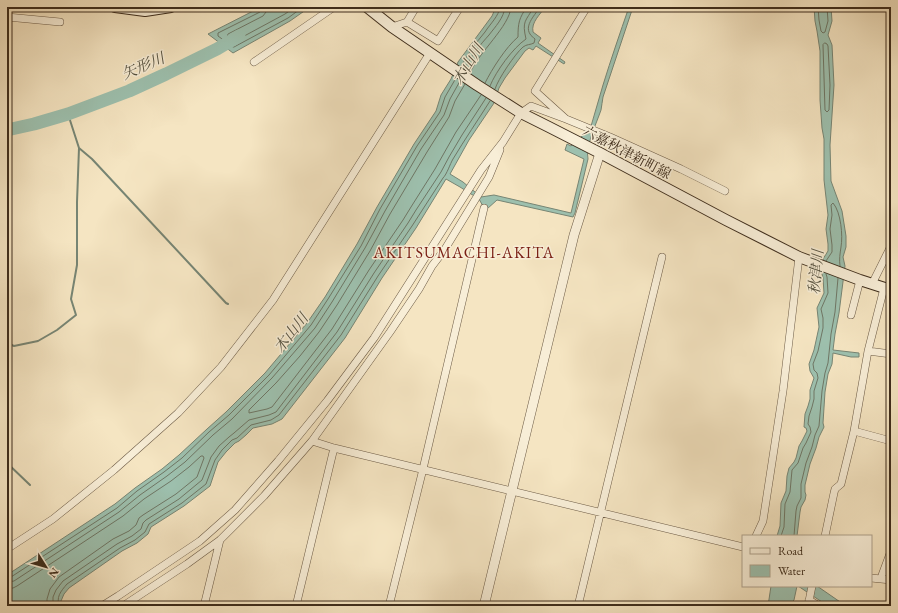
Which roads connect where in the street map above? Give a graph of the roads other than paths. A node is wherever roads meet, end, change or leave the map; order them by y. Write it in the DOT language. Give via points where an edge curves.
graph roads {
  1 [pos="114,7"];
  2 [pos="171,7"];
  3 [pos="334,7"];
  4 [pos="367,7"];
  5 [pos="416,7"];
  6 [pos="460,7"];
  7 [pos="587,7"];
  8 [pos="7,17"];
  9 [pos="60,22"];
  10 [pos="407,22"];
  11 [pos="392,27"];
  12 [pos="430,53"];
  13 [pos="254,62"];
  14 [pos="521,112"];
  15 [pos="566,119"];
  16 [pos="503,142"];
  17 [pos="600,153"];
  18 [pos="725,191"];
  19 [pos="484,208"];
  20 [pos="891,246"];
  21 [pos="662,257"];
  22 [pos="800,257"];
  23 [pos="860,280"];
  24 [pos="872,284"];
  25 [pos="887,289"];
  26 [pos="851,315"];
  27 [pos="868,351"];
  28 [pos="891,354"];
  29 [pos="854,431"];
  30 [pos="312,441"];
  31 [pos="891,441"];
  32 [pos="334,448"];
  33 [pos="423,469"];
  34 [pos="512,490"];
  35 [pos="601,512"];
  36 [pos="756,535"];
  37 [pos="825,535"];
  38 [pos="220,540"];
  39 [pos="742,547"];
  40 [pos="7,550"];
  41 [pos="891,551"];
  42 [pos="872,578"];
  43 [pos="881,578"];
  44 [pos="891,580"];
  45 [pos="812,587"];
  46 [pos="809,600"];
  47 [pos="102,606"];
  48 [pos="123,606"];
  49 [pos="204,606"];
  50 [pos="296,606"];
  51 [pos="389,606"];
  52 [pos="484,606"];
  53 [pos="578,606"];
  54 [pos="819,606"];
  1 -- 2 [label="main road" via="146,11"];
  3 -- 13 [label="street"];
  4 -- 11 [label="main road, 六嘉秋津新町線"];
  5 -- 10 [label="street"];
  6 -- 10 [label="street" via="438,41"];
  7 -- 15 [label="street" via="535,91"];
  8 -- 9 [label="street"];
  10 -- 11 [label="street"];
  11 -- 12 [label="main road, 六嘉秋津新町線"];
  12 -- 14 [label="main road, 六嘉秋津新町線"];
  12 -- 40 [label="street" via="273,300 221,367 178,413 114,470 53,519"];
  14 -- 15 [label="street" via="531,106"];
  14 -- 16 [label="street"];
  14 -- 17 [label="main road, 六嘉秋津新町線"];
  15 -- 18 [label="street"];
  16 -- 30 [label="street" via="489,177 445,249 390,332"];
  16 -- 47 [label="street" via="481,170 374,338 278,461 235,510 200,541"];
  17 -- 22 [label="main road, 六嘉秋津新町線"];
  17 -- 34 [label="street" via="574,235"];
  19 -- 33 [label="street"];
  20 -- 24 [label="street"];
  21 -- 35 [label="street"];
  22 -- 23 [label="main road, 六嘉秋津新町線"];
  22 -- 36 [label="street" via="763,521"];
  23 -- 24 [label="main road, 六嘉秋津新町線"];
  23 -- 26 [label="street"];
  24 -- 25 [label="main road, 六嘉秋津新町線"];
  25 -- 27 [label="street"];
  27 -- 28 [label="street"];
  27 -- 29 [label="street"];
  29 -- 31 [label="street"];
  29 -- 37 [label="street" via="841,484 835,489"];
  30 -- 32 [label="street"];
  30 -- 38 [label="street" via="264,496"];
  32 -- 33 [label="street"];
  32 -- 50 [label="street"];
  33 -- 34 [label="street"];
  33 -- 51 [label="street"];
  34 -- 35 [label="street"];
  34 -- 52 [label="street"];
  35 -- 39 [label="street"];
  35 -- 53 [label="street"];
  38 -- 48 [label="street"];
  38 -- 49 [label="street"];
  41 -- 43 [label="street"];
  42 -- 43 [label="street"];
  43 -- 44 [label="street"];
  45 -- 46 [label="street"];
  46 -- 54 [label="street"];
}
